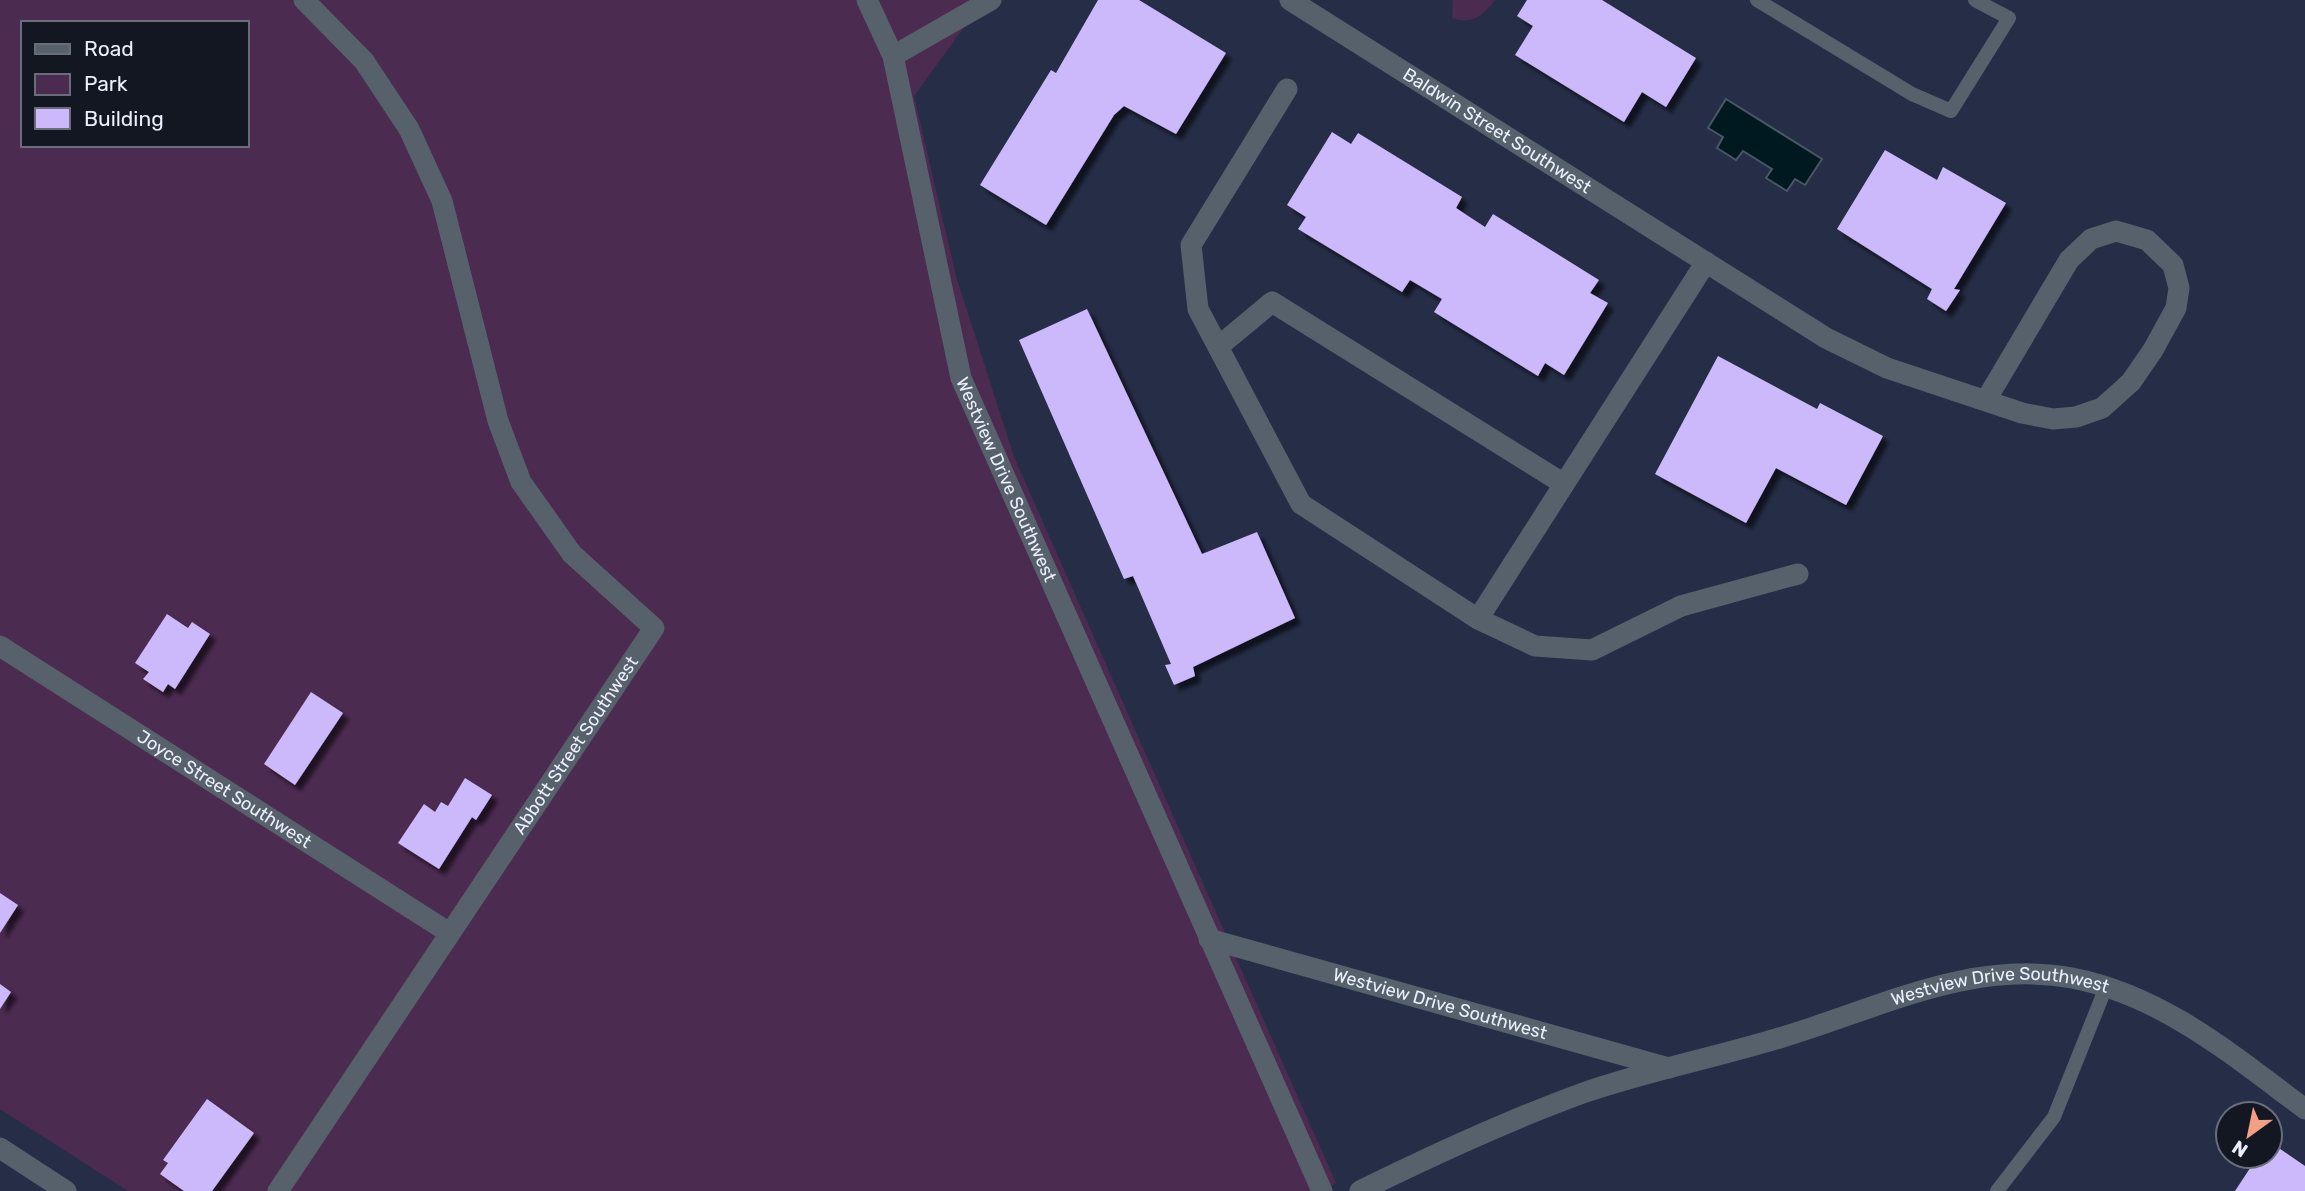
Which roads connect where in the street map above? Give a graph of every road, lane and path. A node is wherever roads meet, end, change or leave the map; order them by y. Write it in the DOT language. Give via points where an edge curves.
graph roads {
  1 [pos="304,0"];
  2 [pos="867,0"];
  3 [pos="991,0"];
  4 [pos="1290,0"];
  5 [pos="1757,0"];
  6 [pos="1975,0"];
  7 [pos="893,56"];
  8 [pos="1287,89"];
  9 [pos="1706,261"];
  10 [pos="1218,347"];
  11 [pos="1986,400"];
  12 [pos="1564,484"];
  13 [pos="1798,574"];
  14 [pos="1478,619"];
  15 [pos="0,646"];
  16 [pos="448,932"];
  17 [pos="1209,939"];
  18 [pos="2106,987"];
  19 [pos="1671,1068"];
  20 [pos="2305,1109"];
  21 [pos="0,1148"];
  22 [pos="66,1191"];
  23 [pos="278,1191"];
  24 [pos="1322,1191"];
  25 [pos="1360,1191"];
  26 [pos="1997,1191"];
  1 -- 16 [label="street, Abbott Street Southwest" via="364,61 409,129 442,201 498,421 521,482 572,554 654,628"];
  2 -- 7 [label="street, Westview Drive Southwest"];
  3 -- 7 [label="street"];
  4 -- 9 [label="street, Baldwin Street Southwest"];
  5 -- 6 [label="lane" via="1912,94 1951,111 2009,18"];
  7 -- 17 [label="street, Westview Drive Southwest" via="961,378"];
  8 -- 10 [label="street" via="1191,244 1198,309"];
  9 -- 11 [label="street, Baldwin Street Southwest" via="1826,338 1887,368"];
  9 -- 12 [label="street"];
  10 -- 12 [label="street" via="1272,302"];
  10 -- 14 [label="street" via="1301,504"];
  11 -- 11 [label="street, Baldwin Street Southwest" via="2022,414 2053,419 2102,408 2131,382 2176,308 2179,288 2173,265 2147,240 2116,231 2091,239 2069,260"];
  12 -- 14 [label="street"];
  13 -- 14 [label="street" via="1681,606 1592,650 1535,646"];
  15 -- 16 [label="street, Joyce Street Southwest"];
  16 -- 23 [label="street, Abbott Street Southwest"];
  17 -- 19 [label="street, Westview Drive Southwest"];
  17 -- 24 [label="street, Westview Drive Southwest"];
  18 -- 19 [label="street, Westview Drive Southwest" via="2071,978 2010,973 1949,982 1787,1036"];
  18 -- 20 [label="street, Westview Drive Southwest" via="2130,994 2189,1025"];
  18 -- 26 [label="lane" via="2054,1117"];
  19 -- 25 [label="street, Westview Drive Southwest" via="1585,1093 1456,1143"];
  21 -- 22 [label="street"];
}
